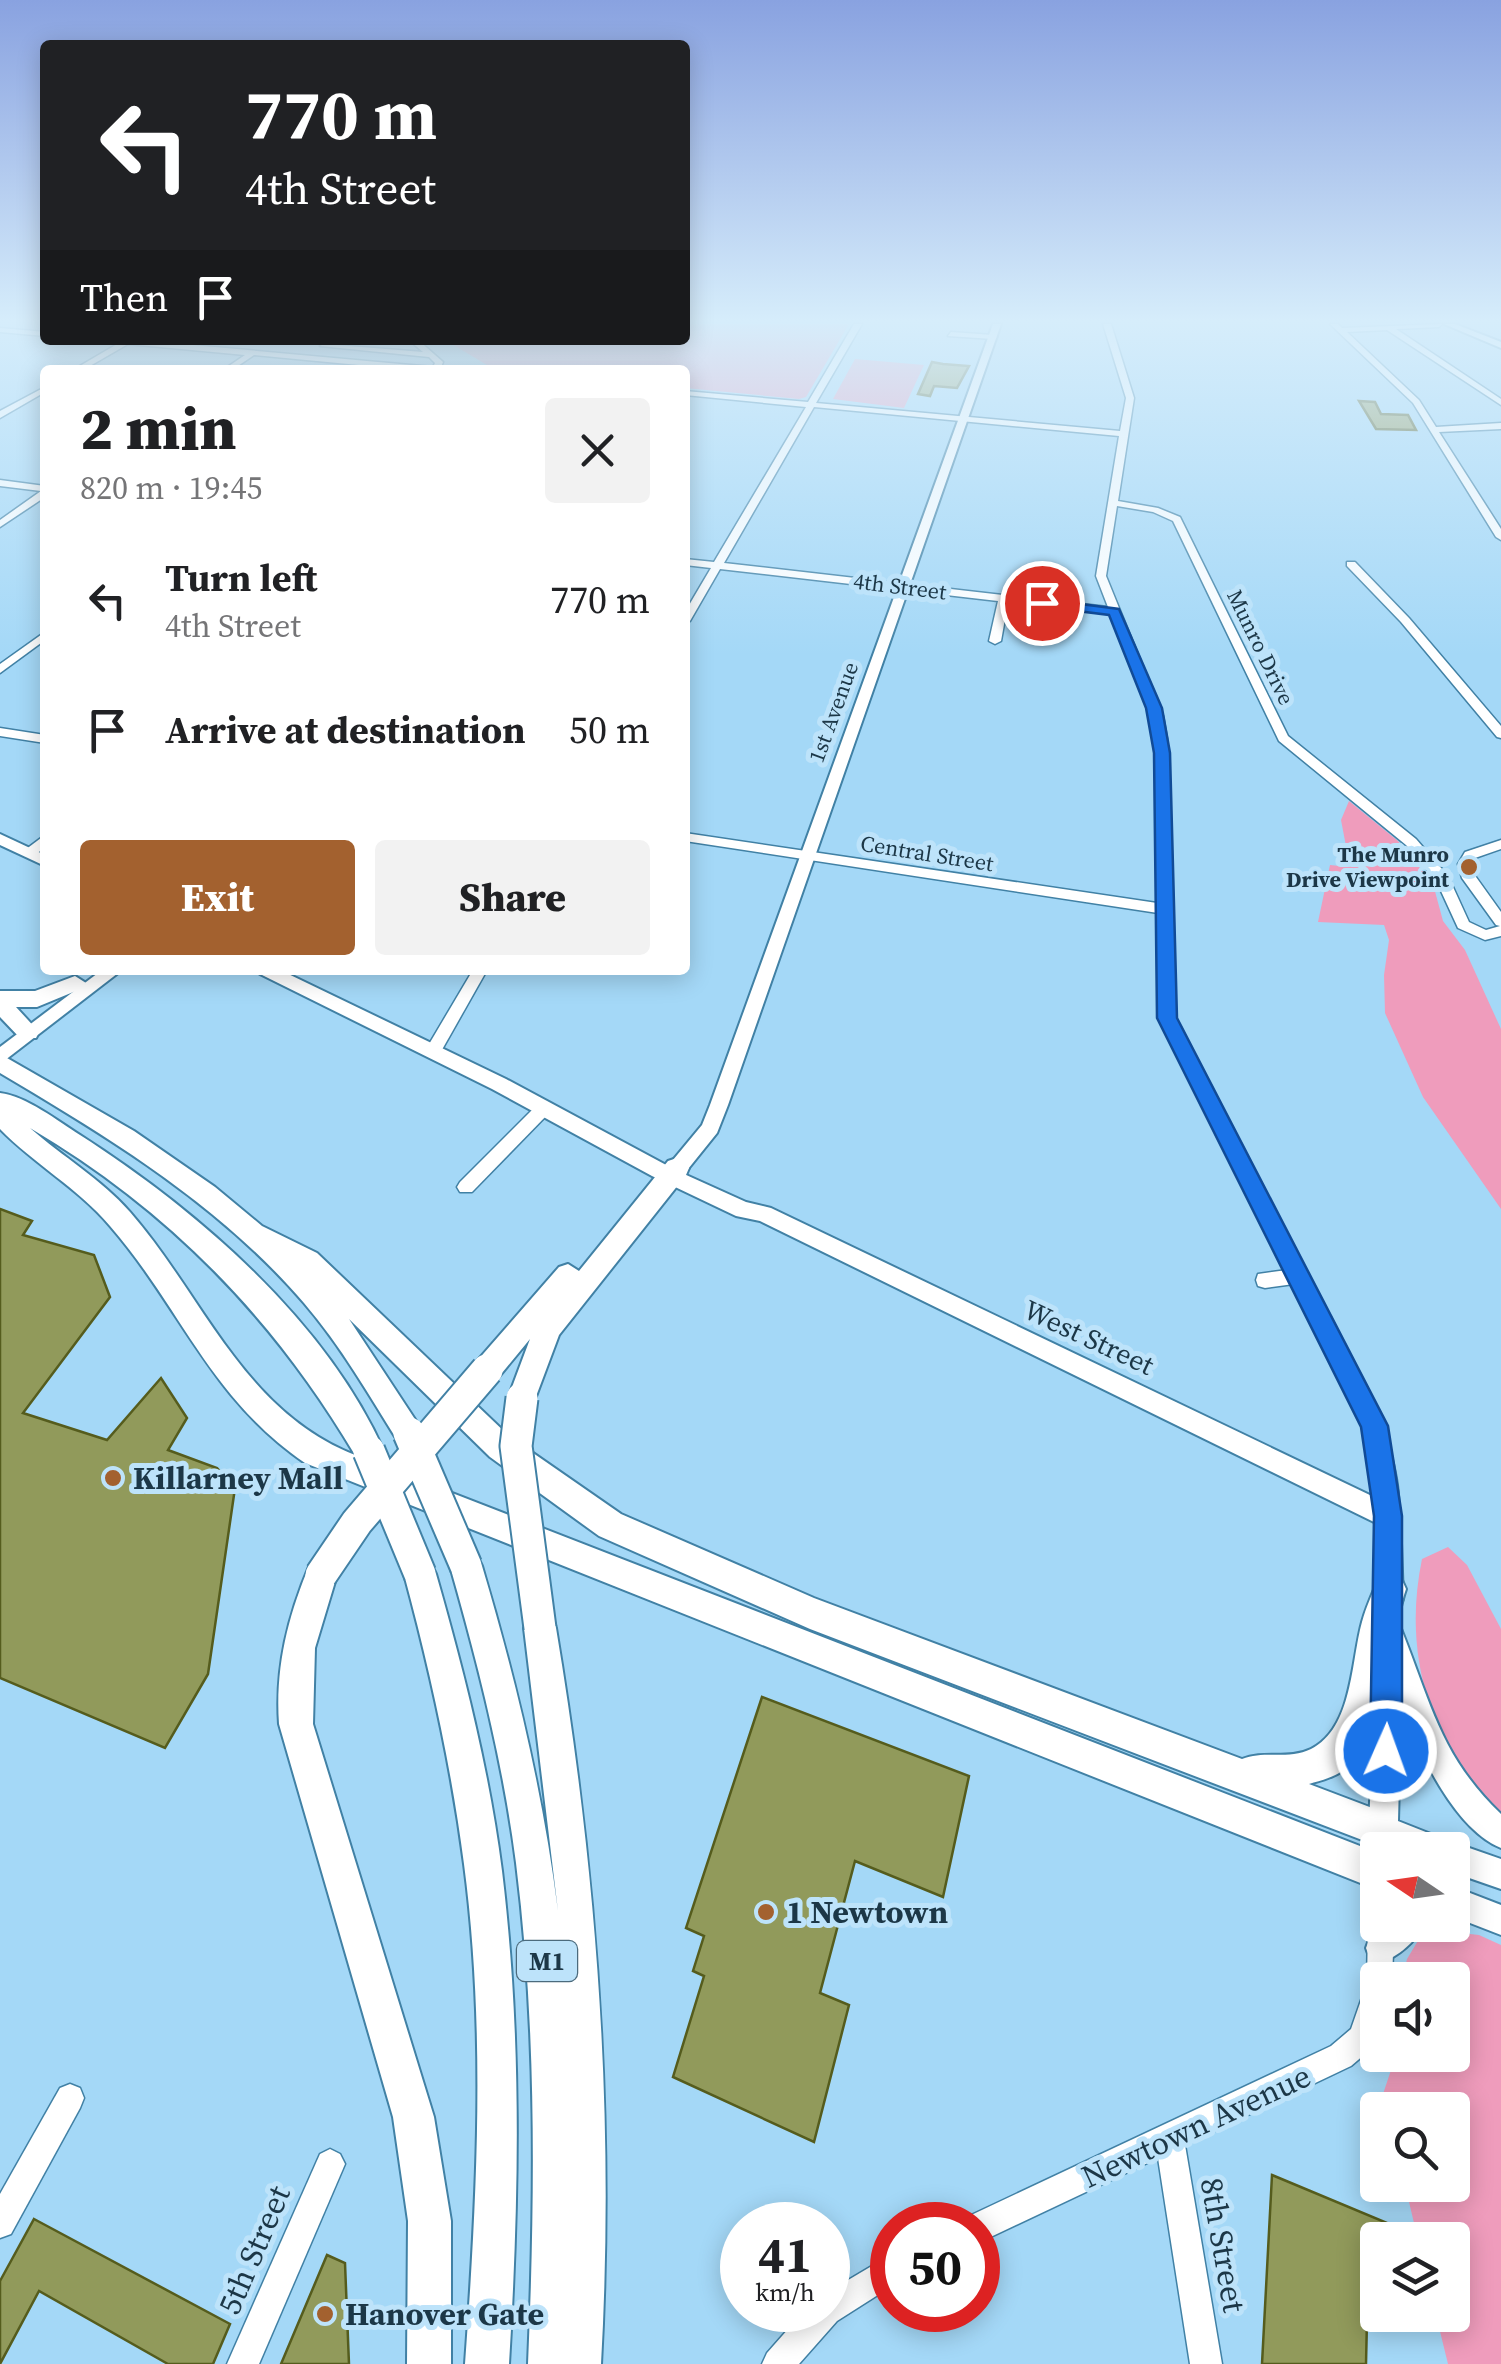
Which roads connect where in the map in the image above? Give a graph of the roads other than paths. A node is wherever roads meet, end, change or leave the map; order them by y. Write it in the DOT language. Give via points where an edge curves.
graph roads {
  1 [pos="793,434"];
  2 [pos="959,434"];
  3 [pos="1105,434"];
  4 [pos="1126,434"];
  5 [pos="1437,434"];
  6 [pos="1125,440"];
  7 [pos="0,484"];
  8 [pos="40,490"];
  9 [pos="40,495"];
  10 [pos="1114,503"];
  11 [pos="0,524"];
  12 [pos="1500,534"];
  13 [pos="690,563"];
  14 [pos="1351,564"];
  15 [pos="716,566"];
  16 [pos="904,587"];
  17 [pos="1004,598"];
  18 [pos="690,611"];
  19 [pos="1114,612"];
  20 [pos="40,639"];
  21 [pos="995,641"];
  22 [pos="0,670"];
  23 [pos="0,732"];
  24 [pos="1501,734"];
  25 [pos="40,738"];
  26 [pos="690,838"];
  27 [pos="0,839"];
  28 [pos="1501,844"];
  29 [pos="809,855"];
  30 [pos="38,857"];
  31 [pos="1164,909"];
  32 [pos="1501,922"];
  33 [pos="1501,931"];
  34 [pos="88,975"];
  35 [pos="104,975"];
  36 [pos="276,975"];
  37 [pos="477,975"];
  38 [pos="75,984"];
  39 [pos="0,999"];
  40 [pos="0,1007"];
  41 [pos="15,1034"];
  42 [pos="433,1051"];
  43 [pos="0,1060"];
  44 [pos="0,1100"];
  45 [pos="544,1108"];
  46 [pos="0,1114"];
  47 [pos="668,1170"];
  48 [pos="466,1187"];
  49 [pos="255,1234"];
  50 [pos="1298,1276"];
  51 [pos="1266,1280"];
  52 [pos="1388,1516"];
  53 [pos="1390,1589"];
  54 [pos="1390,1633"];
  55 [pos="1219,1767"];
  56 [pos="1365,1832"];
  57 [pos="1383,1832"];
  58 [pos="1501,1834"];
  59 [pos="1470,1863"];
  60 [pos="1360,1865"];
  61 [pos="1501,1874"];
  62 [pos="1470,1908"];
  63 [pos="1470,1917"];
  64 [pos="1501,1921"];
  65 [pos="1360,2037"];
  66 [pos="70,2098"];
  67 [pos="1169,2138"];
  68 [pos="330,2164"];
  69 [pos="1000,2218"];
  70 [pos="0,2223"];
  71 [pos="807,2332"];
  72 [pos="243,2364"];
  73 [pos="430,2364"];
  74 [pos="487,2364"];
  75 [pos="550,2364"];
  76 [pos="579,2364"];
  77 [pos="778,2364"];
  78 [pos="1206,2364"];
  1 -- 15 [label="street"];
  2 -- 16 [label="main road, 1st Avenue"];
  3 -- 6 [label="street"];
  4 -- 6 [label="street"];
  5 -- 12 [label="street"];
  6 -- 10 [label="street"];
  7 -- 8 [label="street"];
  9 -- 11 [label="street"];
  10 -- 19 [label="street" via="1101,576"];
  10 -- 33 [label="street, Munro Drive" via="1177,518 1282,738 1412,842 1441,876 1463,925 1485,935"];
  13 -- 15 [label="street, 4th Street"];
  14 -- 24 [label="street"];
  15 -- 16 [label="street, 4th Street"];
  15 -- 18 [label="street"];
  16 -- 17 [label="street, 4th Street"];
  16 -- 29 [label="main road, 1st Avenue"];
  17 -- 19 [label="street, 4th Street"];
  17 -- 21 [label="street"];
  19 -- 31 [label="street" via="1162,739"];
  20 -- 22 [label="street"];
  23 -- 25 [label="street"];
  26 -- 29 [label="street, Central Street"];
  27 -- 30 [label="main road"];
  28 -- 32 [label="street" via="1465,864"];
  29 -- 31 [label="street, Central Street"];
  29 -- 47 [label="main road, 1st Avenue" via="710,1128"];
  31 -- 50 [label="street" via="1169,1024"];
  34 -- 38 [label="main road"];
  35 -- 41 [label="main road"];
  36 -- 42 [label="main road, West Street"];
  37 -- 42 [label="street"];
  38 -- 39 [label="highway" via="38,1000"];
  38 -- 41 [label="main road"];
  40 -- 41 [label="highway"];
  41 -- 43 [label="main road"];
  42 -- 45 [label="main road, West Street"];
  43 -- 49 [label="highway, M1" via="141,1148"];
  44 -- 74 [label="highway, M1, bridge" via="152,1196 228,1259 287,1324 369,1450 420,1574 470,1762 490,1937 499,2110"];
  45 -- 47 [label="main road, West Street"];
  45 -- 48 [label="street"];
  46 -- 60 [label="highway" via="101,1198 162,1272 238,1390 283,1434 316,1453"];
  47 -- 52 [label="main road, West Street"];
  47 -- 73 [label="highway, bridge" via="357,1522 320,1575 298,1640 296,1724 421,2158"];
  47 -- 76 [label="highway, bridge" via="548,1329 522,1398 516,1446 583,1960"];
  49 -- 55 [label="highway" via="308,1261 500,1447 610,1525 810,1613"];
  49 -- 75 [label="highway, M1, bridge" via="326,1309 409,1432 489,1638 521,1769 546,1932 556,2156"];
  50 -- 51 [label="street"];
  50 -- 52 [label="street" via="1371,1415"];
  52 -- 53 [label="main road"];
  53 -- 54 [label="main road"];
  53 -- 55 [label="highway" via="1376,1618 1356,1726 1339,1753 1296,1772"];
  54 -- 57 [label="main road"];
  54 -- 58 [label="main road" via="1434,1752 1464,1797"];
  55 -- 56 [label="highway"];
  59 -- 61 [label="main road"];
  62 -- 64 [label="main road"];
  63 -- 64 [label="main road"];
  65 -- 67 [label="street, Newtown Avenue" via="1353,2048"];
  66 -- 70 [label="street"];
  67 -- 69 [label="street, Newtown Avenue"];
  67 -- 78 [label="street, 8th Street"];
  68 -- 72 [label="street, 5th Street"];
  71 -- 77 [label="street"];
}
